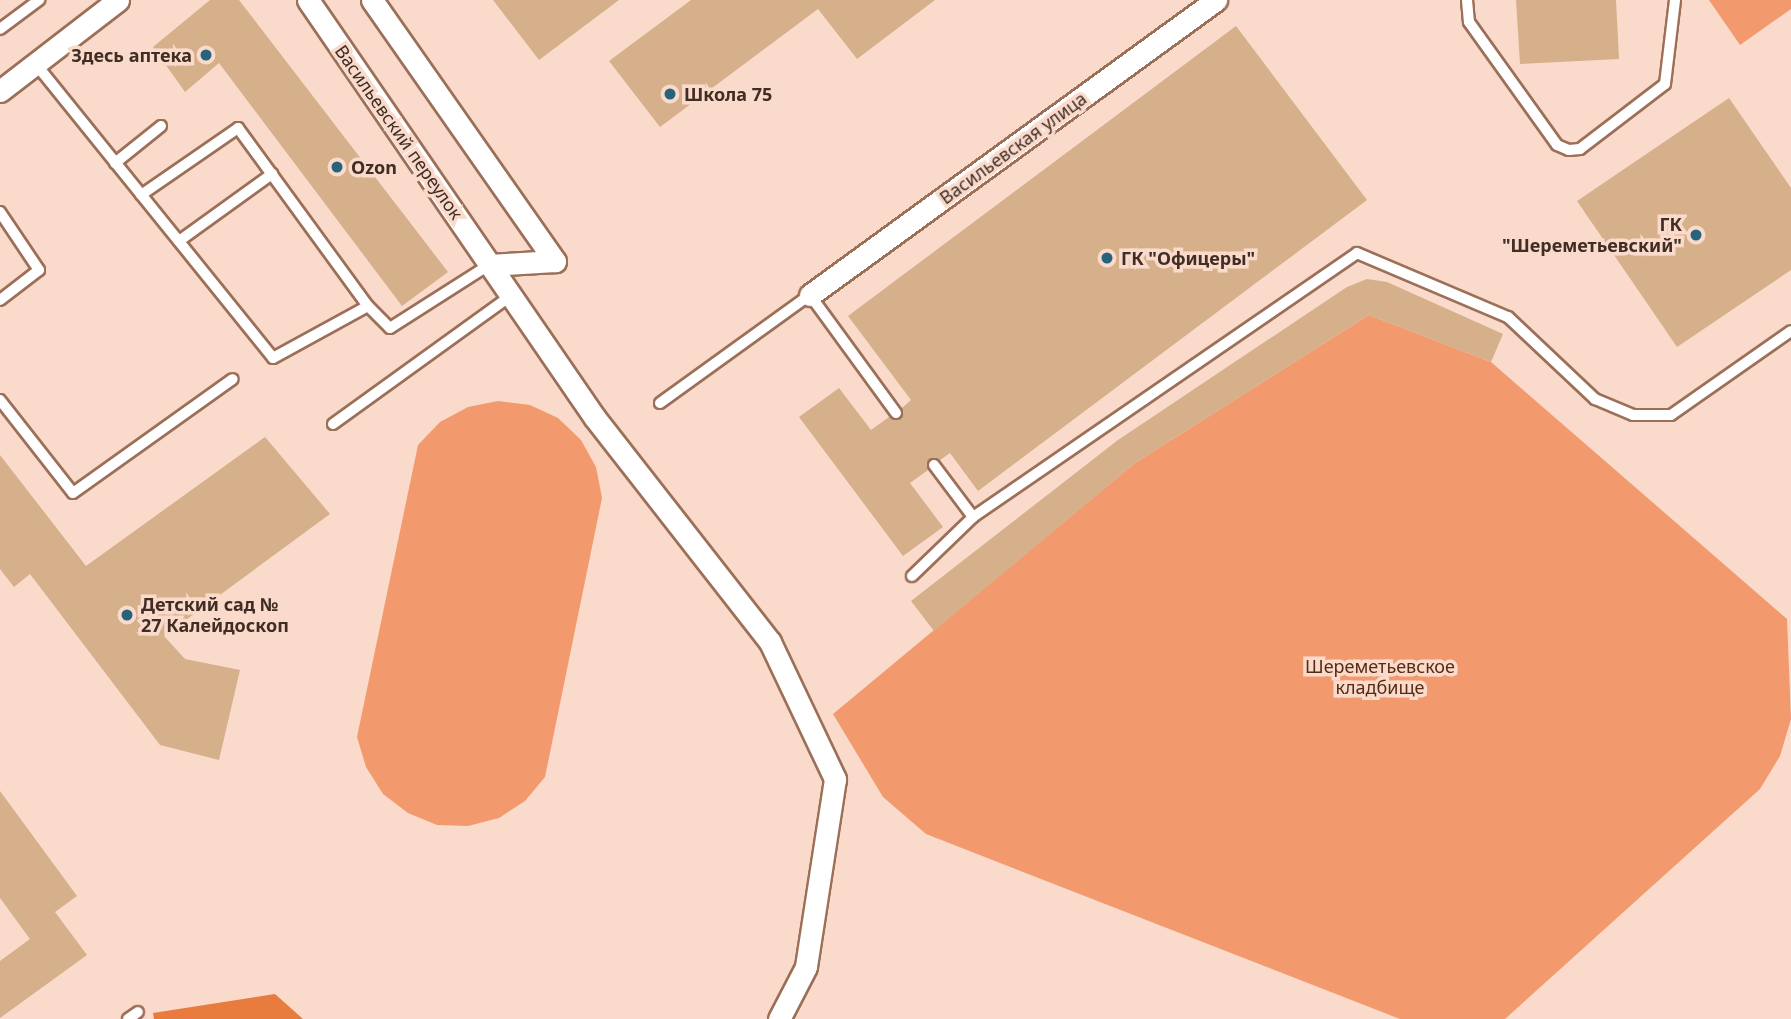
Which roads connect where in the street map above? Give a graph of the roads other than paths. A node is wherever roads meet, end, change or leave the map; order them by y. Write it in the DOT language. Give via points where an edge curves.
graph roads {
  1 [pos="38,0"];
  2 [pos="307,0"];
  3 [pos="372,0"];
  4 [pos="1216,0"];
  5 [pos="1466,0"];
  6 [pos="1675,0"];
  7 [pos="105,4"];
  8 [pos="0,29"];
  9 [pos="35,63"];
  10 [pos="0,91"];
  11 [pos="161,127"];
  12 [pos="115,163"];
  13 [pos="272,174"];
  14 [pos="141,195"];
  15 [pos="0,212"];
  16 [pos="179,241"];
  17 [pos="489,265"];
  18 [pos="810,295"];
  19 [pos="509,297"];
  20 [pos="0,300"];
  21 [pos="368,306"];
  22 [pos="1791,331"];
  23 [pos="233,379"];
  24 [pos="0,400"];
  25 [pos="660,403"];
  26 [pos="896,413"];
  27 [pos="333,424"];
  28 [pos="934,465"];
  29 [pos="973,517"];
  30 [pos="912,576"];
  31 [pos="779,1019"];
  1 -- 8 [label="lane"];
  2 -- 17 [label="street, Васильевский переулок"];
  3 -- 17 [label="street" via="555,261"];
  4 -- 18 [label="street, Васильевская улица"];
  5 -- 6 [label="lane" via="1469,22 1557,145 1569,150 1580,149 1665,85"];
  7 -- 9 [label="street"];
  9 -- 10 [label="street"];
  9 -- 12 [label="lane"];
  11 -- 12 [label="lane"];
  12 -- 14 [label="lane"];
  13 -- 14 [label="lane" via="238,128"];
  13 -- 16 [label="lane"];
  13 -- 21 [label="lane"];
  14 -- 16 [label="lane"];
  15 -- 20 [label="lane" via="39,270"];
  16 -- 21 [label="lane" via="273,358"];
  17 -- 19 [label="street, Васильевский переулок"];
  17 -- 21 [label="lane" via="390,328"];
  18 -- 25 [label="lane"];
  18 -- 26 [label="lane"];
  19 -- 27 [label="lane"];
  19 -- 31 [label="street, Васильевский переулок" via="595,418 771,642 835,779 806,967"];
  22 -- 29 [label="lane" via="1671,415 1633,415 1595,400 1508,317 1357,253"];
  23 -- 24 [label="lane" via="73,493"];
  28 -- 29 [label="lane"];
  29 -- 30 [label="lane"];
}
